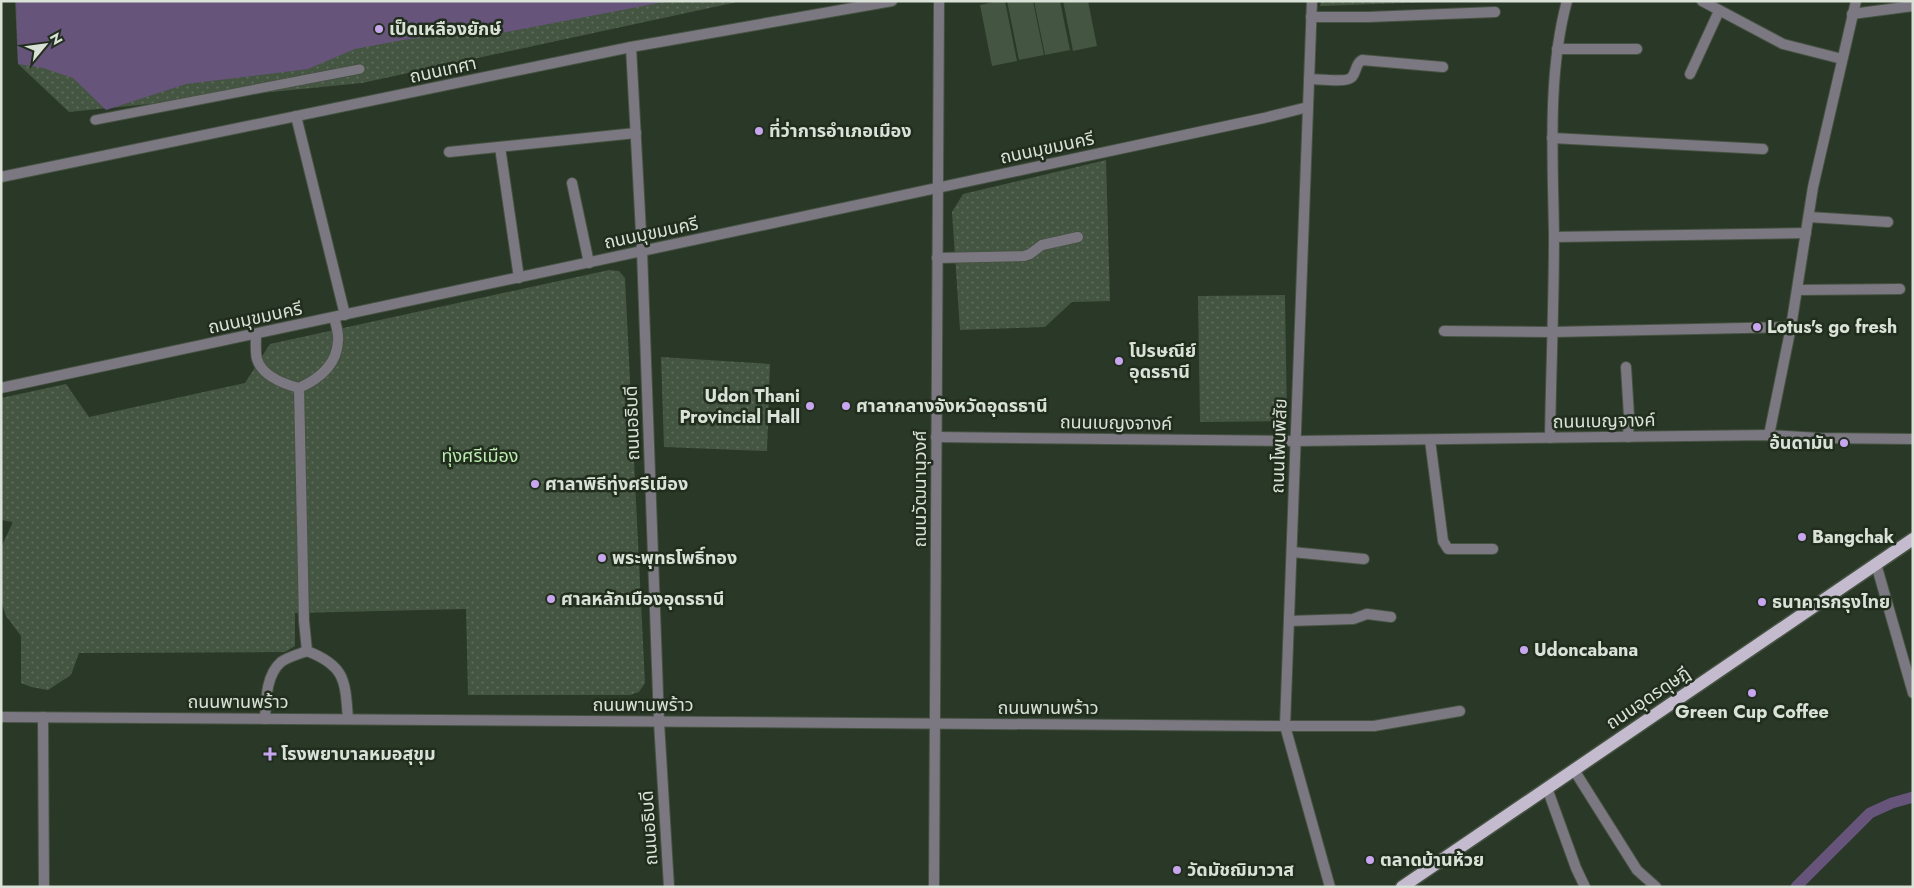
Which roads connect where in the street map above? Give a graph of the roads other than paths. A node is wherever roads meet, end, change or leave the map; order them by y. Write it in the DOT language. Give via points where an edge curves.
graph roads {
  1 [pos="892,1"];
  2 [pos="938,1"];
  3 [pos="1312,1"];
  4 [pos="1567,1"];
  5 [pos="1702,1"];
  6 [pos="1856,1"];
  7 [pos="1913,6"];
  8 [pos="1719,11"];
  9 [pos="1495,12"];
  10 [pos="1852,14"];
  11 [pos="1311,17"];
  12 [pos="631,47"];
  13 [pos="1558,49"];
  14 [pos="1637,49"];
  15 [pos="1842,59"];
  16 [pos="1443,67"];
  17 [pos="360,69"];
  18 [pos="1690,74"];
  19 [pos="1309,79"];
  20 [pos="1308,107"];
  21 [pos="296,116"];
  22 [pos="95,120"];
  23 [pos="636,133"];
  24 [pos="1552,138"];
  25 [pos="500,147"];
  26 [pos="1763,148"];
  27 [pos="449,152"];
  28 [pos="1,177"];
  29 [pos="572,183"];
  30 [pos="938,188"];
  31 [pos="1809,217"];
  32 [pos="1888,222"];
  33 [pos="1806,233"];
  34 [pos="1078,237"];
  35 [pos="1554,238"];
  36 [pos="642,251"];
  37 [pos="937,258"];
  38 [pos="589,263"];
  39 [pos="519,278"];
  40 [pos="1900,289"];
  41 [pos="1797,290"];
  42 [pos="340,316"];
  43 [pos="1792,327"];
  44 [pos="1444,331"];
  45 [pos="1552,332"];
  46 [pos="256,334"];
  47 [pos="1626,367"];
  48 [pos="1,388"];
  49 [pos="299,388"];
  50 [pos="1769,435"];
  51 [pos="936,437"];
  52 [pos="1628,437"];
  53 [pos="1550,438"];
  54 [pos="1913,439"];
  55 [pos="1430,440"];
  56 [pos="1296,441"];
  57 [pos="1913,539"];
  58 [pos="1493,549"];
  59 [pos="1292,552"];
  60 [pos="1364,559"];
  61 [pos="1876,564"];
  62 [pos="1391,617"];
  63 [pos="1289,621"];
  64 [pos="306,651"];
  65 [pos="1913,693"];
  66 [pos="1460,711"];
  67 [pos="1,717"];
  68 [pos="43,717"];
  69 [pos="265,719"];
  70 [pos="348,719"];
  71 [pos="659,722"];
  72 [pos="935,724"];
  73 [pos="1285,726"];
  74 [pos="1574,770"];
  75 [pos="1547,788"];
  76 [pos="44,887"];
  77 [pos="669,887"];
  78 [pos="934,887"];
  79 [pos="1330,887"];
  80 [pos="1402,887"];
  81 [pos="1585,887"];
  82 [pos="1656,887"];
  1 -- 12 [label="street, ถนนเทศา"];
  2 -- 30 [label="street, ถนนวัฒนานุวงศ์"];
  3 -- 11 [label="street, ถนนโพนพิสัย"];
  4 -- 13 [label="street"];
  5 -- 8 [label="street"];
  6 -- 10 [label="street"];
  7 -- 10 [label="street"];
  8 -- 15 [label="street" via="1783,44"];
  8 -- 18 [label="street"];
  9 -- 11 [label="street"];
  10 -- 15 [label="street"];
  11 -- 19 [label="street, ถนนโพนพิสัย"];
  12 -- 21 [label="street, ถนนเทศา"];
  12 -- 23 [label="street, ถนนอธิบดี"];
  13 -- 14 [label="street"];
  13 -- 24 [label="street"];
  15 -- 31 [label="street"];
  16 -- 19 [label="street" via="1362,60 1353,76 1346,80"];
  17 -- 22 [label="street"];
  19 -- 20 [label="street, ถนนโพนพิสัย"];
  20 -- 30 [label="street, ถนนมุขมนครี"];
  20 -- 56 [label="street, ถนนโพนพิสัย"];
  21 -- 28 [label="street, ถนนเทศา"];
  21 -- 42 [label="street"];
  23 -- 25 [label="street"];
  23 -- 36 [label="street, ถนนอธิบดี"];
  24 -- 26 [label="street"];
  24 -- 35 [label="street"];
  25 -- 27 [label="street"];
  25 -- 39 [label="street"];
  29 -- 38 [label="street"];
  30 -- 36 [label="street, ถนนมุขมนครี"];
  30 -- 37 [label="street, ถนนวัฒนานุวงศ์"];
  31 -- 32 [label="street"];
  31 -- 33 [label="street"];
  33 -- 35 [label="street"];
  33 -- 41 [label="street"];
  34 -- 37 [label="street" via="1042,245 1024,256"];
  35 -- 45 [label="street"];
  36 -- 38 [label="street, ถนนมุขมนครี"];
  36 -- 71 [label="street, ถนนอธิบดี"];
  37 -- 51 [label="street, ถนนวัฒนานุวงศ์"];
  38 -- 39 [label="street, ถนนมุขมนครี"];
  39 -- 42 [label="street, ถนนมุขมนครี"];
  40 -- 41 [label="street"];
  41 -- 43 [label="street"];
  42 -- 46 [label="street, ถนนมุขมนครี"];
  42 -- 49 [label="street" via="336,355 314,382"];
  43 -- 45 [label="street"];
  43 -- 50 [label="street"];
  44 -- 45 [label="street"];
  45 -- 53 [label="street"];
  46 -- 48 [label="street, ถนนมุขมนครี"];
  46 -- 49 [label="street" via="257,359 265,371"];
  47 -- 52 [label="street"];
  49 -- 64 [label="street"];
  50 -- 52 [label="street, ถนนเบญจางค์"];
  50 -- 54 [label="street, ถนนเบญจางค์"];
  51 -- 56 [label="street, ถนนเบญงจางค์"];
  51 -- 72 [label="street, ถนนวัฒนานุวงศ์"];
  52 -- 53 [label="street, ถนนเบญจางค์"];
  53 -- 55 [label="street, ถนนเบญจางค์"];
  55 -- 56 [label="street, ถนนเบญจางค์"];
  55 -- 58 [label="street" via="1445,546 1448,549"];
  56 -- 59 [label="street, ถนนโพนพิสัย"];
  57 -- 61 [label="main road, ถนนอุดรดุษฎี"];
  59 -- 60 [label="street"];
  59 -- 63 [label="street, ถนนโพนพิสัย"];
  61 -- 65 [label="street"];
  61 -- 74 [label="main road, ถนนอุดรดุษฎี"];
  62 -- 63 [label="street" via="1367,614 1352,619"];
  63 -- 73 [label="street, ถนนโพนพิสัย"];
  64 -- 69 [label="street" via="282,661 274,670 270,677"];
  64 -- 70 [label="street" via="318,655 339,671"];
  66 -- 73 [label="street, ถนนพานพร้าว" via="1374,726"];
  67 -- 68 [label="street, ถนนพานพร้าว"];
  68 -- 69 [label="street, ถนนพานพร้าว"];
  68 -- 76 [label="street"];
  69 -- 70 [label="street, ถนนพานพร้าว"];
  70 -- 71 [label="street, ถนนพานพร้าว"];
  71 -- 72 [label="street, ถนนพานพร้าว"];
  71 -- 77 [label="street, ถนนอธิบดี"];
  72 -- 73 [label="street, ถนนพานพร้าว"];
  72 -- 78 [label="street, ถนนวัฒนานุวงศ์"];
  73 -- 79 [label="street, ถนนโพนพิสัย"];
  74 -- 75 [label="main road, ถนนอุดรดุษฎี"];
  74 -- 82 [label="street" via="1637,870"];
  75 -- 80 [label="main road, ถนนอุดรดุษฎี"];
  75 -- 81 [label="street"];
}
